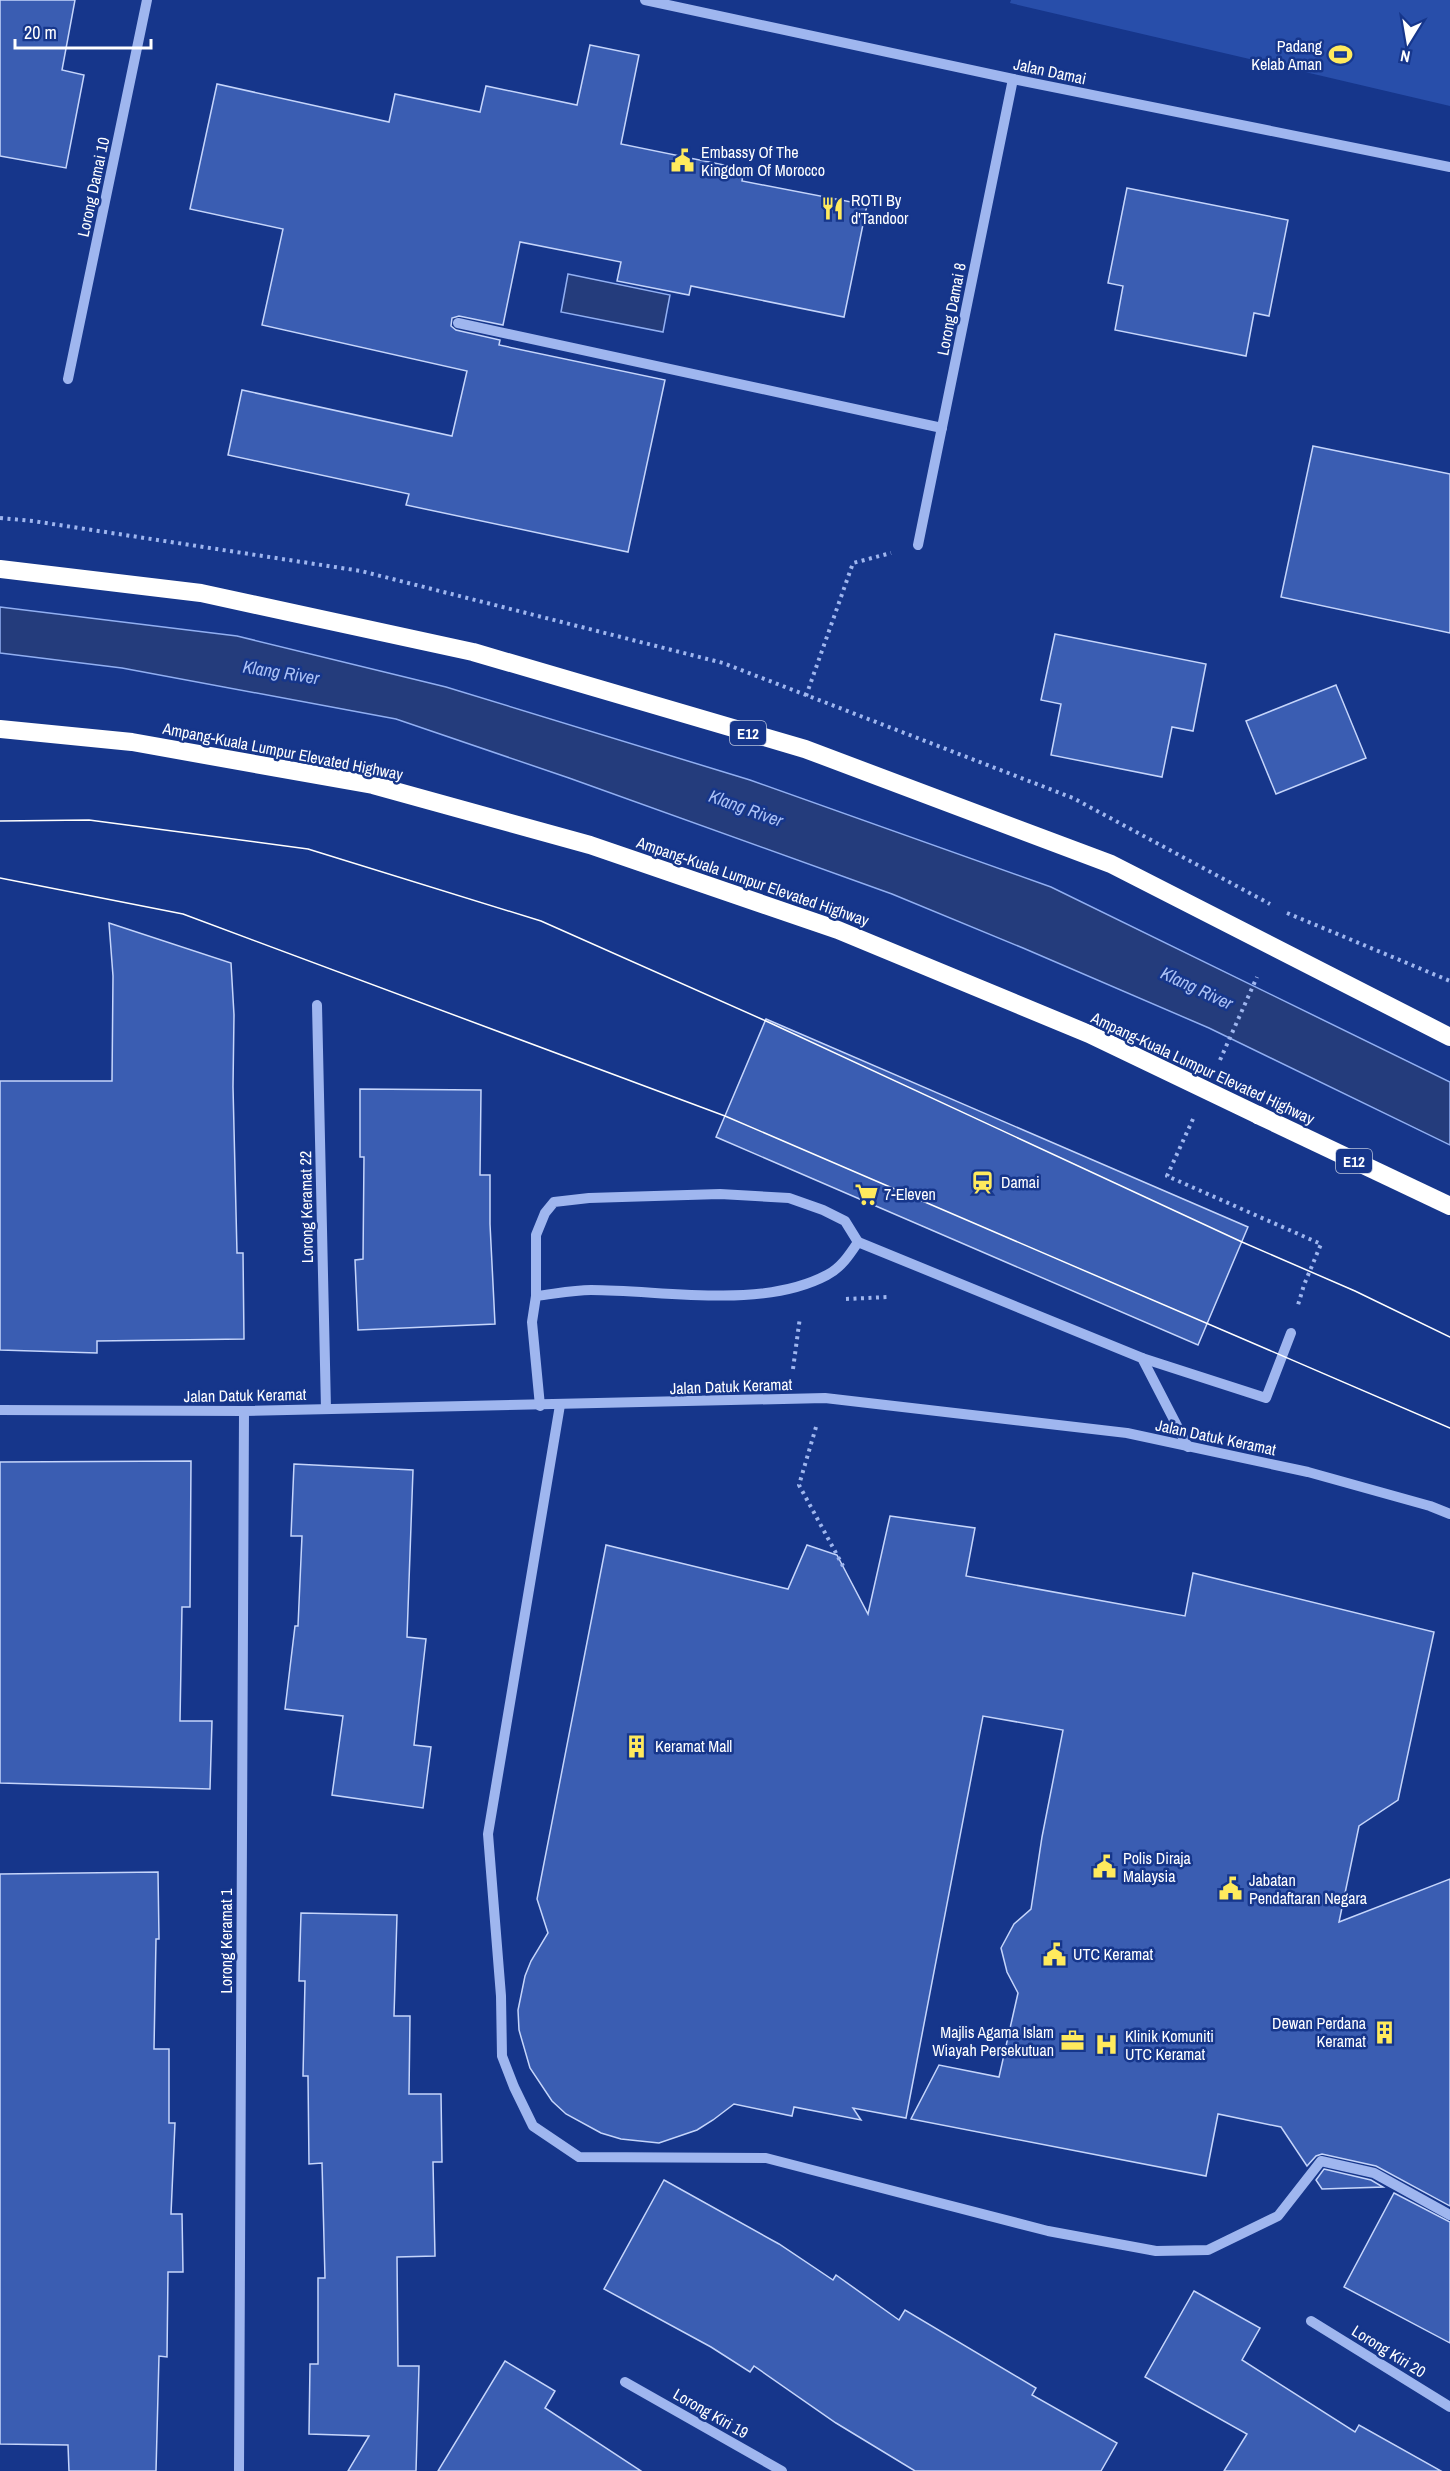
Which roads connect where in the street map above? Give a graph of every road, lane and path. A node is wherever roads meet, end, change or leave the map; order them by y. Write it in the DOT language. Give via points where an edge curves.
graph roads {
  1 [pos="147,0"];
  2 [pos="645,0"];
  3 [pos="1013,79"];
  4 [pos="1450,168"];
  5 [pos="458,322"];
  6 [pos="68,379"];
  7 [pos="942,428"];
  8 [pos="918,545"];
  9 [pos="0,569"];
  10 [pos="806,696"];
  11 [pos="0,729"];
  12 [pos="1257,976"];
  13 [pos="317,1005"];
  14 [pos="1450,1037"];
  15 [pos="1220,1060"];
  16 [pos="1196,1113"];
  17 [pos="1450,1206"];
  18 [pos="858,1242"];
  19 [pos="1304,1285"];
  20 [pos="536,1296"];
  21 [pos="801,1312"];
  22 [pos="1291,1333"];
  23 [pos="1142,1358"];
  24 [pos="825,1398"];
  25 [pos="788,1399"];
  26 [pos="560,1405"];
  27 [pos="540,1406"];
  28 [pos="326,1409"];
  29 [pos="0,1410"];
  30 [pos="244,1412"];
  31 [pos="1188,1447"];
  32 [pos="1450,1514"];
  33 [pos="843,1566"];
  34 [pos="1450,2215"];
  35 [pos="1311,2321"];
  36 [pos="625,2382"];
  37 [pos="1450,2407"];
  38 [pos="238,2471"];
  39 [pos="782,2471"];
  1 -- 6 [label="street, Lorong Damai 10"];
  2 -- 3 [label="street, Jalan Damai"];
  3 -- 4 [label="street, Jalan Damai"];
  3 -- 7 [label="street, Lorong Damai 8"];
  5 -- 7 [label="street"];
  7 -- 8 [label="street, Lorong Damai 8"];
  8 -- 10 [label="path" via="853,563"];
  9 -- 14 [label="highway, E12, bridge" via="201,593 462,649 805,749 1111,864"];
  11 -- 17 [label="highway, Ampang-Kuala Lumpur Elevated Highway / E12, bridge" via="132,742 373,785 590,845 838,930 1089,1034"];
  12 -- 15 [label="path"];
  13 -- 28 [label="street, Lorong Keramat 22"];
  16 -- 19 [label="path" via="1167,1176 1321,1244"];
  18 -- 20 [label="street" via="829,1275 800,1286 752,1294 590,1290"];
  18 -- 20 [label="street" via="845,1221 789,1198 720,1194 554,1202 536,1234"];
  18 -- 23 [label="street"];
  20 -- 27 [label="street" via="532,1322"];
  21 -- 25 [label="path"];
  22 -- 23 [label="street" via="1266,1398"];
  23 -- 31 [label="street"];
  24 -- 25 [label="street, Jalan Datuk Keramat"];
  24 -- 31 [label="street, Jalan Datuk Keramat" via="1127,1433"];
  24 -- 33 [label="path" via="799,1485"];
  25 -- 26 [label="street, Jalan Datuk Keramat"];
  26 -- 27 [label="street, Jalan Datuk Keramat"];
  26 -- 34 [label="street" via="488,1834 502,2056 533,2126 579,2157 766,2158 1048,2231 1156,2251 1208,2250 1278,2216 1321,2161 1374,2173"];
  27 -- 28 [label="street, Jalan Datuk Keramat"];
  28 -- 30 [label="street, Jalan Datuk Keramat"];
  29 -- 30 [label="street, Jalan Datuk Keramat"];
  30 -- 38 [label="street, Lorong Keramat 1"];
  31 -- 32 [label="street, Jalan Datuk Keramat" via="1308,1472"];
  35 -- 37 [label="street, Lorong Kiri 20"];
  36 -- 39 [label="street, Lorong Kiri 19"];
}
